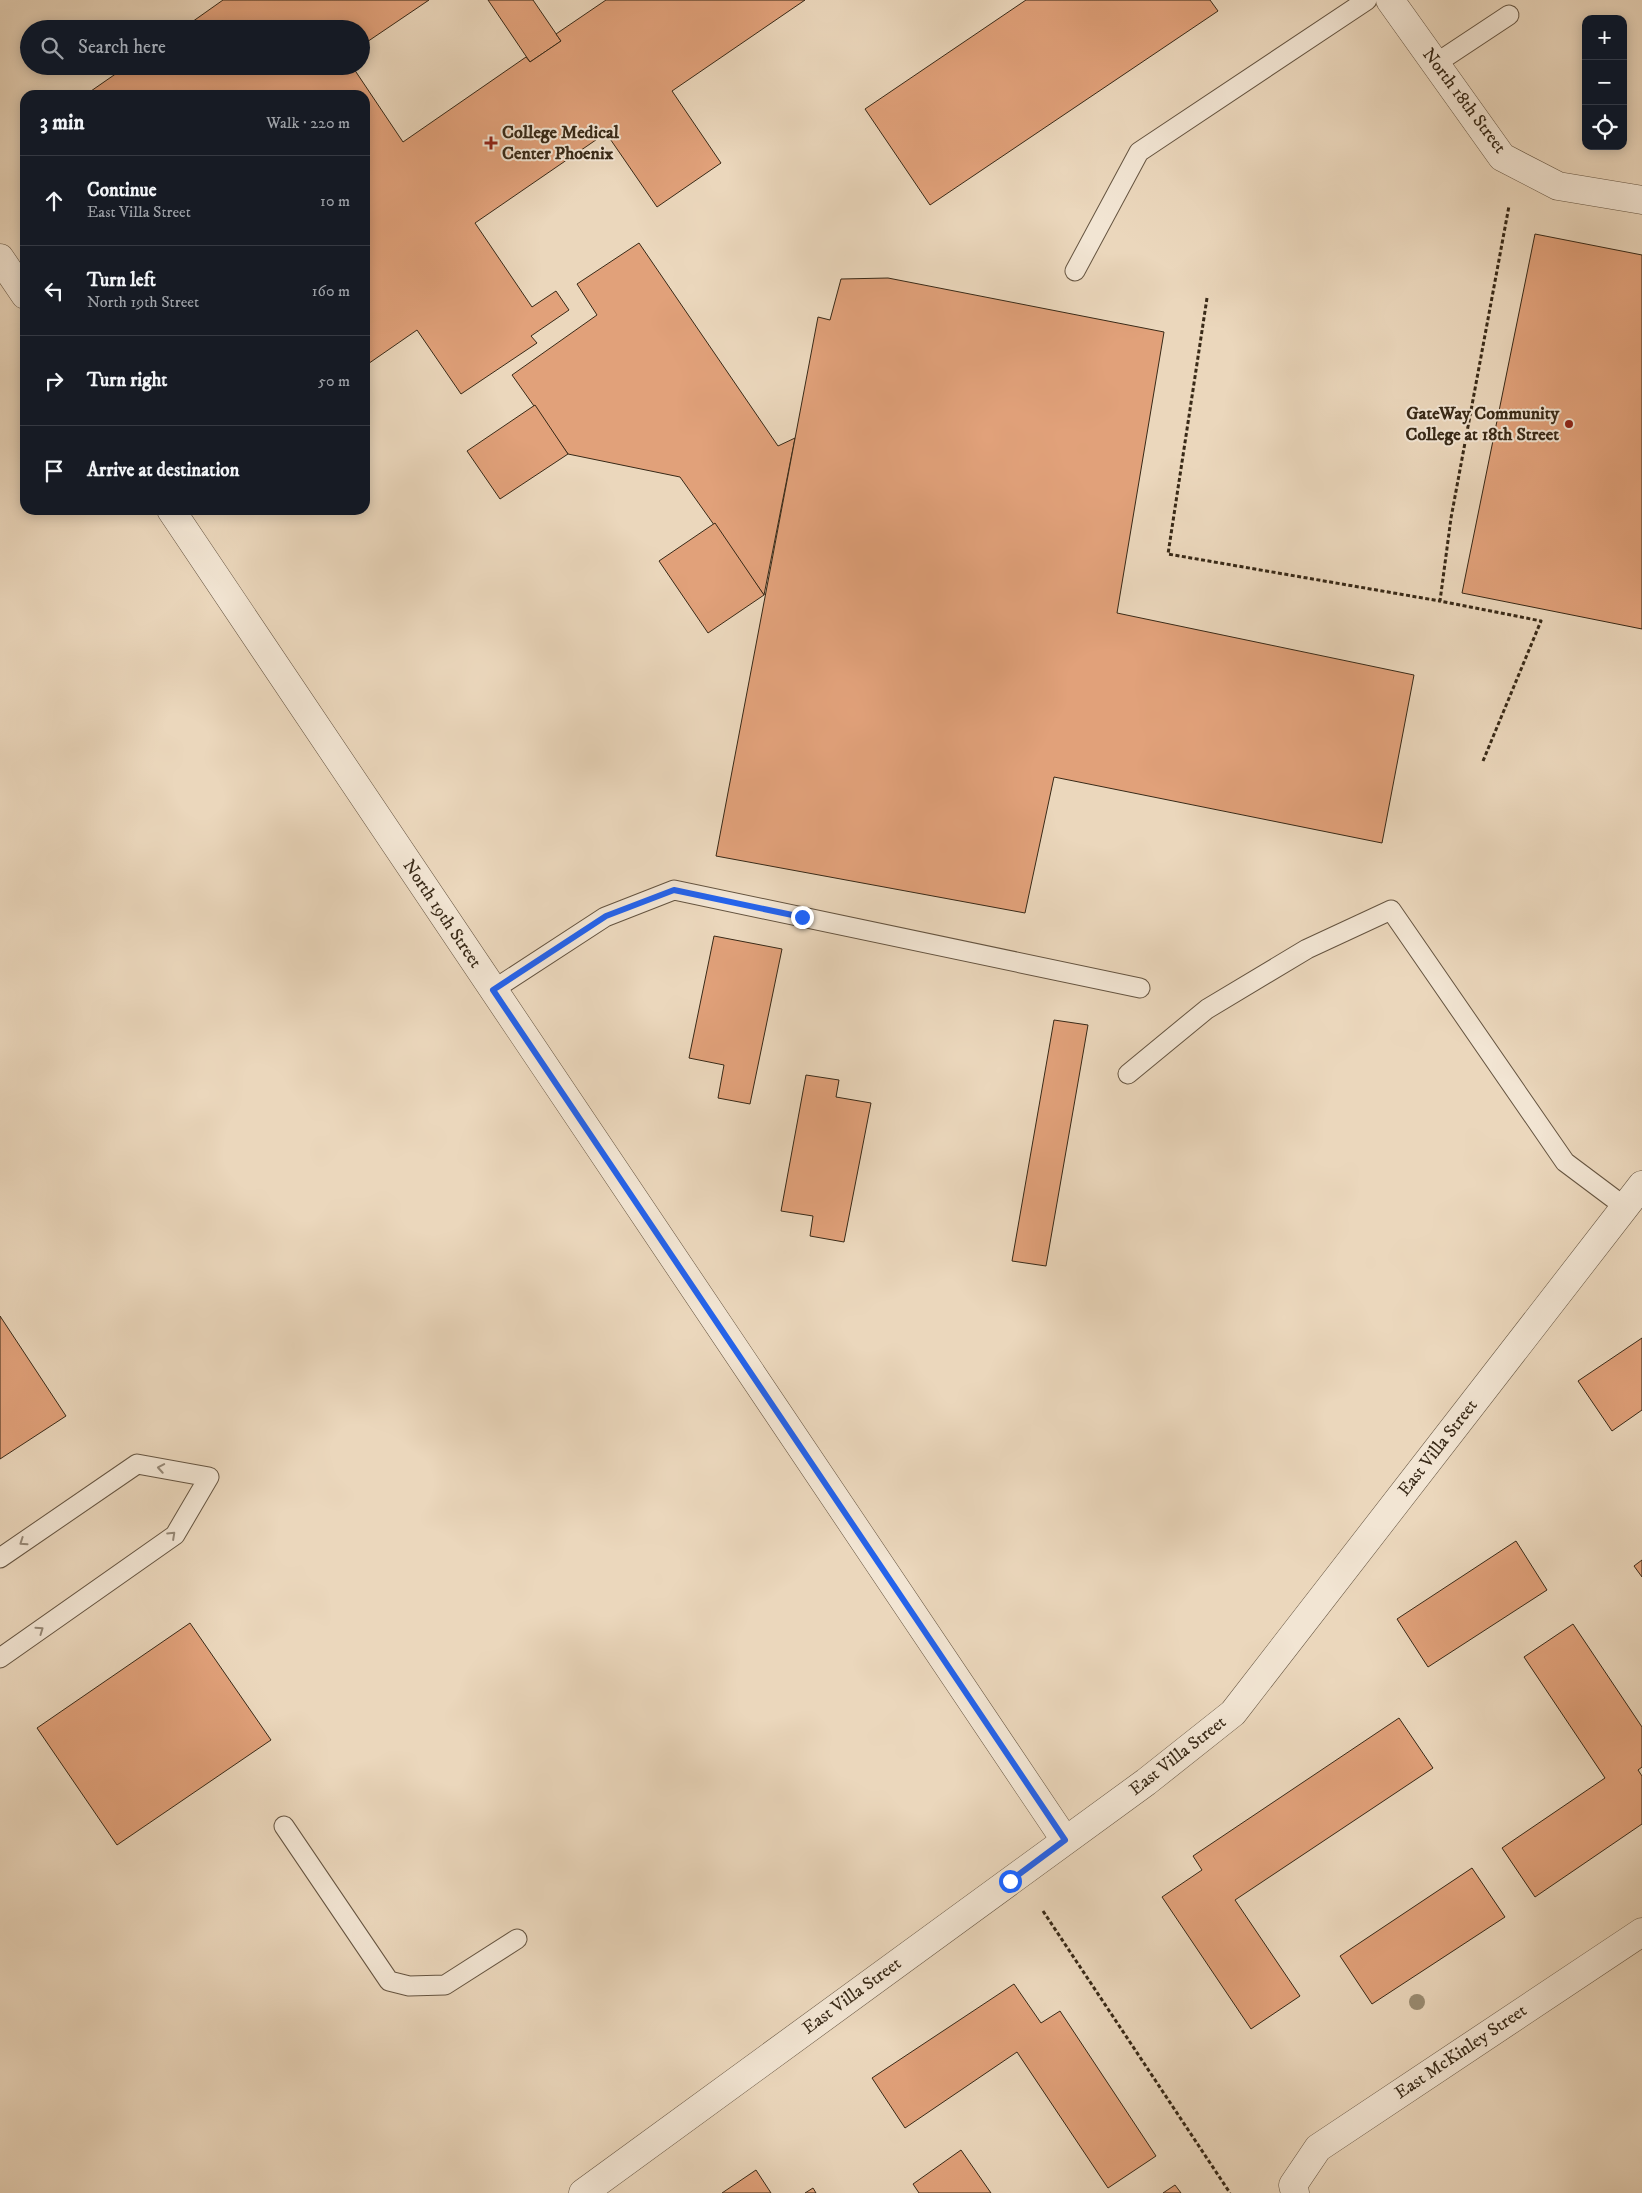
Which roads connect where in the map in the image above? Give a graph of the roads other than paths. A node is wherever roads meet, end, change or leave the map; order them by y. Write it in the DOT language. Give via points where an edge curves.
graph roads {
  1 [pos="1366,0"];
  2 [pos="1390,0"];
  3 [pos="1509,15"];
  4 [pos="1435,64"];
  5 [pos="1642,200"];
  6 [pos="0,258"];
  7 [pos="1075,271"];
  8 [pos="20,288"];
  9 [pos="173,515"];
  10 [pos="1140,988"];
  11 [pos="493,990"];
  12 [pos="1128,1074"];
  13 [pos="1642,1184"];
  14 [pos="1625,1208"];
  15 [pos="0,1558"];
  16 [pos="0,1658"];
  17 [pos="284,1826"];
  18 [pos="1065,1840"];
  19 [pos="1642,1932"];
  20 [pos="517,1939"];
  21 [pos="1294,2189"];
  22 [pos="583,2193"];
  1 -- 7 [label="lane" via="1139,152"];
  2 -- 4 [label="street, North 18th Street"];
  3 -- 4 [label="lane"];
  4 -- 5 [label="street, North 18th Street" via="1502,157 1558,186"];
  6 -- 8 [label="street"];
  9 -- 11 [label="street, North 19th Street"];
  10 -- 11 [label="lane" via="674,890 606,916"];
  11 -- 18 [label="street, North 19th Street"];
  12 -- 14 [label="lane" via="1207,1009 1307,949 1391,910 1565,1162"];
  13 -- 14 [label="street, East Villa Street"];
  14 -- 18 [label="street, East Villa Street" via="1233,1713 1146,1782"];
  16 -- 15 [label="lane, one-way" via="175,1534 208,1477 137,1464"];
  17 -- 20 [label="lane" via="389,1981 409,1986 445,1985"];
  18 -- 22 [label="street, East Villa Street"];
  19 -- 21 [label="street, East McKinley Street" via="1318,2148"];
}
